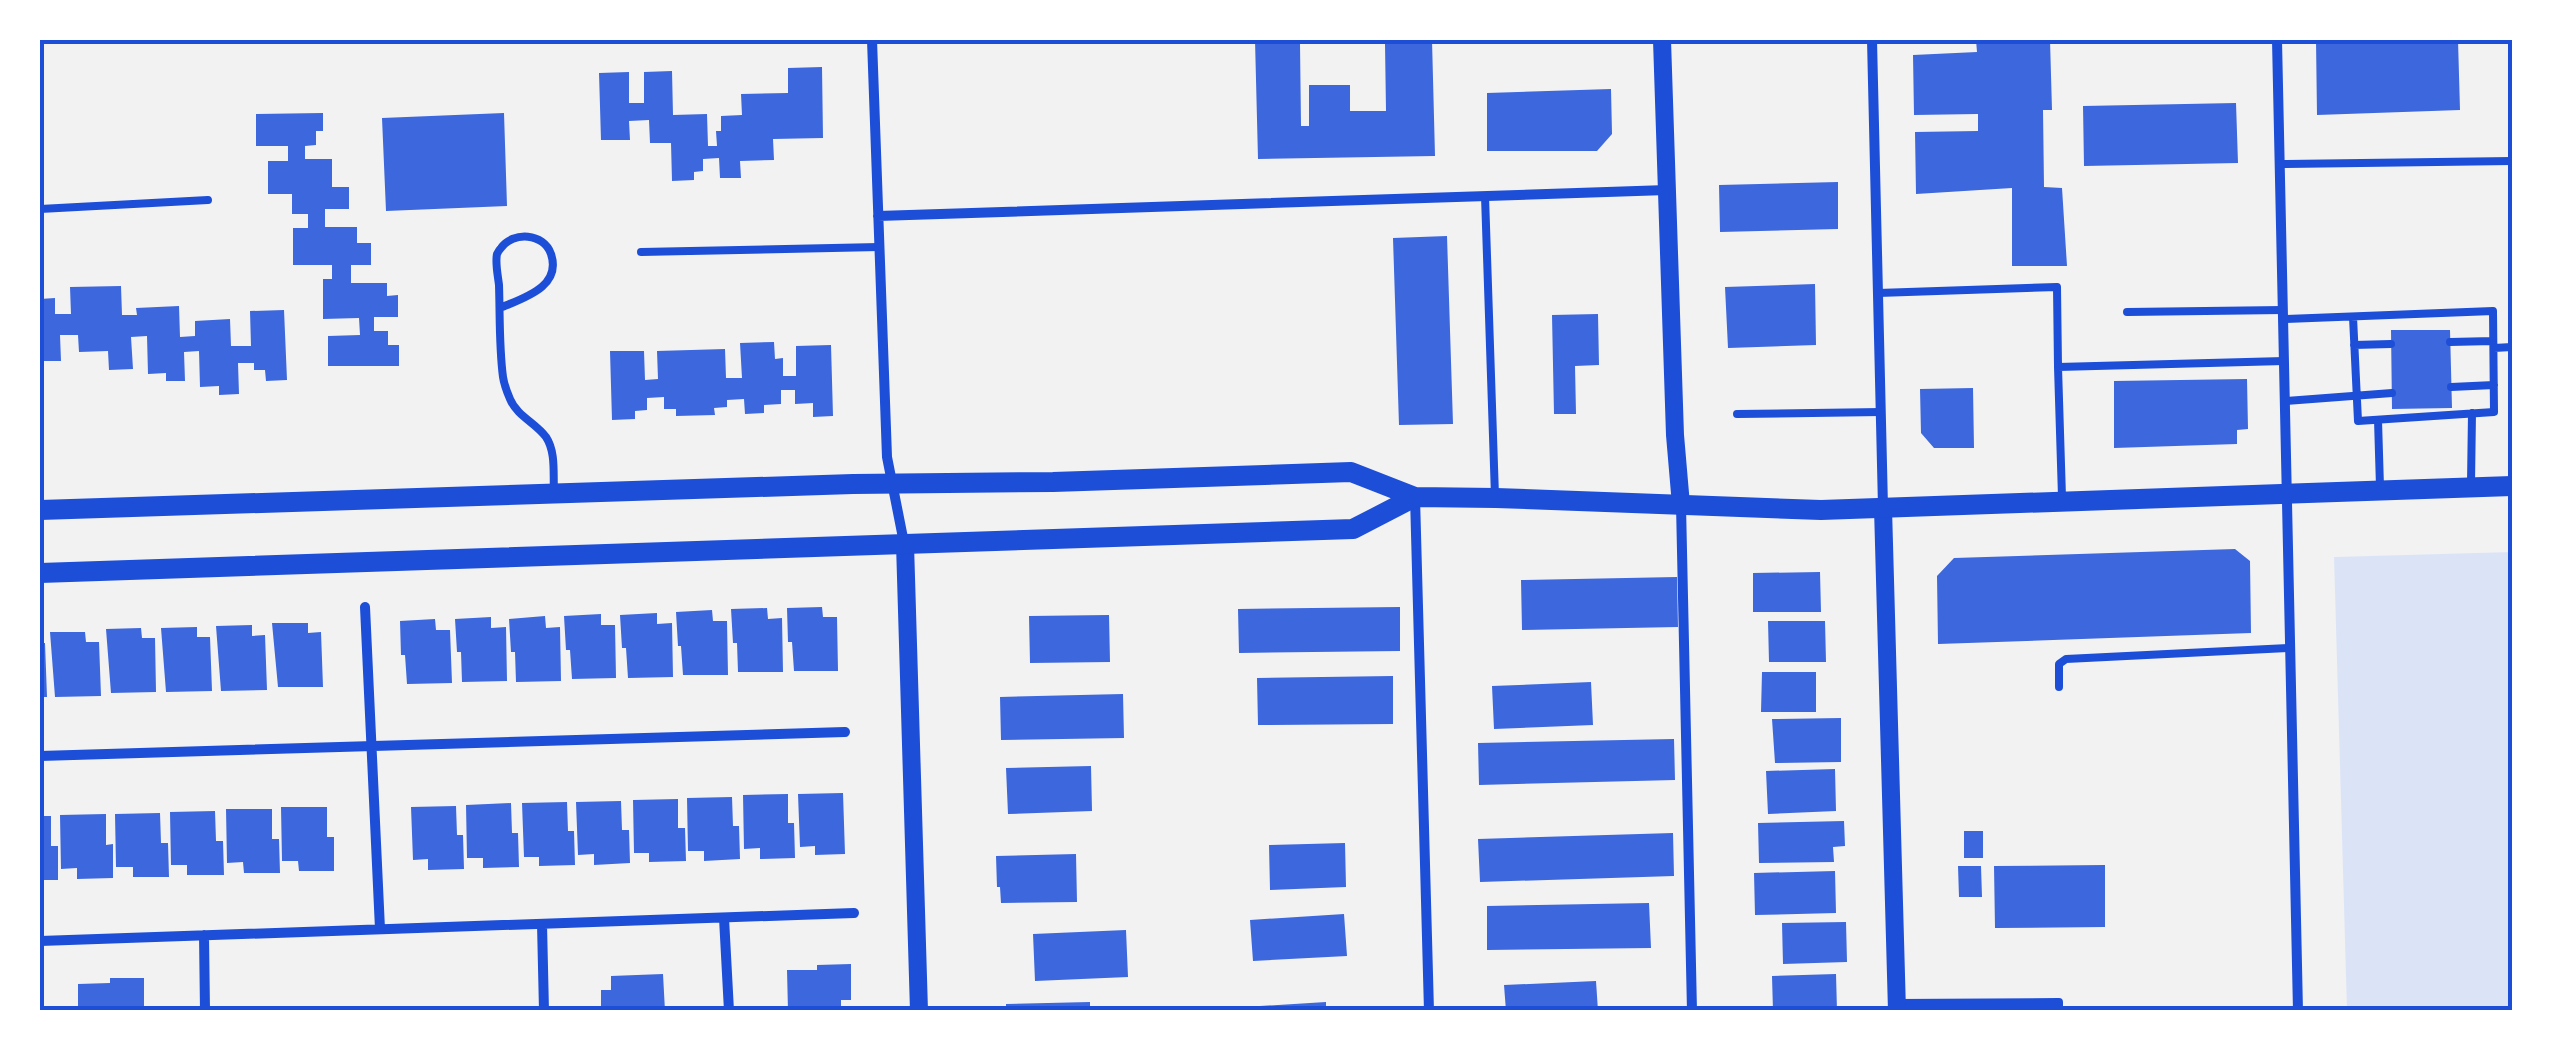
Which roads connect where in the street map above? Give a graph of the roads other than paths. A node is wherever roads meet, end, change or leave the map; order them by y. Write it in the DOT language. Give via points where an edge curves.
graph roads {
  1 [pos="872,40"];
  2 [pos="1662,40"];
  3 [pos="1872,40"];
  4 [pos="2277,40"];
  5 [pos="2512,161"];
  6 [pos="2280,164"];
  7 [pos="1667,190"];
  8 [pos="1485,196"];
  9 [pos="208,200"];
  10 [pos="40,209"];
  11 [pos="878,216"];
  12 [pos="879,247"];
  13 [pos="640,252"];
  14 [pos="1878,293"];
  15 [pos="500,308"];
  16 [pos="2127,312"];
  17 [pos="2283,314"];
  18 [pos="2353,316"];
  19 [pos="2450,342"];
  20 [pos="2391,344"];
  21 [pos="2494,344"];
  22 [pos="2354,345"];
  23 [pos="2512,348"];
  24 [pos="2284,361"];
  25 [pos="2058,367"];
  26 [pos="2494,385"];
  27 [pos="2452,387"];
  28 [pos="2392,393"];
  29 [pos="2357,396"];
  30 [pos="2285,401"];
  31 [pos="1881,412"];
  32 [pos="2472,413"];
  33 [pos="1737,414"];
  34 [pos="2378,420"];
  35 [pos="893,484"];
  36 [pos="2512,486"];
  37 [pos="2471,488"];
  38 [pos="2380,491"];
  39 [pos="554,494"];
  40 [pos="2287,494"];
  41 [pos="1415,497"];
  42 [pos="1496,498"];
  43 [pos="2062,501"];
  44 [pos="1681,505"];
  45 [pos="1884,508"];
  46 [pos="40,510"];
  47 [pos="905,544"];
  48 [pos="40,573"];
  49 [pos="365,607"];
  50 [pos="2290,648"];
  51 [pos="2060,687"];
  52 [pos="844,732"];
  53 [pos="371,746"];
  54 [pos="40,756"];
  55 [pos="854,913"];
  56 [pos="724,918"];
  57 [pos="542,924"];
  58 [pos="380,929"];
  59 [pos="204,935"];
  60 [pos="40,940"];
  61 [pos="1897,1007"];
  62 [pos="205,1011"];
  63 [pos="544,1011"];
  64 [pos="730,1011"];
  65 [pos="919,1011"];
  66 [pos="1429,1011"];
  67 [pos="1692,1011"];
  68 [pos="2059,1011"];
  69 [pos="2298,1011"];
  1 -- 11 [label="street"];
  2 -- 7 [label="street"];
  3 -- 14 [label="street"];
  4 -- 6 [label="street"];
  5 -- 6 [label="lane"];
  6 -- 17 [label="street"];
  7 -- 8 [label="street"];
  7 -- 44 [label="street"];
  8 -- 11 [label="street"];
  8 -- 42 [label="lane"];
  9 -- 10 [label="lane"];
  11 -- 12 [label="street"];
  12 -- 13 [label="lane"];
  12 -- 35 [label="street" via="886,457"];
  14 -- 25 [label="lane" via="2057,287"];
  14 -- 31 [label="street"];
  15 -- 15 [label="lane" via="501,246 518,236 543,243 552,257 550,278"];
  15 -- 39 [label="lane" via="503,380 510,402 546,437"];
  16 -- 17 [label="lane"];
  17 -- 18 [label="lane"];
  17 -- 24 [label="street"];
  18 -- 21 [label="lane" via="2493,312"];
  18 -- 22 [label="lane"];
  19 -- 21 [label="lane"];
  20 -- 22 [label="lane"];
  21 -- 23 [label="lane"];
  21 -- 26 [label="lane"];
  22 -- 29 [label="lane"];
  24 -- 25 [label="lane"];
  24 -- 30 [label="street"];
  25 -- 43 [label="lane"];
  26 -- 27 [label="lane"];
  26 -- 32 [label="lane" via="2494,412"];
  28 -- 29 [label="lane"];
  29 -- 30 [label="lane"];
  29 -- 34 [label="lane" via="2358,421"];
  30 -- 40 [label="street"];
  31 -- 33 [label="lane"];
  31 -- 45 [label="street"];
  32 -- 34 [label="lane"];
  32 -- 37 [label="lane"];
  34 -- 38 [label="lane"];
  35 -- 39 [label="main road"];
  35 -- 41 [label="main road" via="1351,472"];
  35 -- 47 [label="street"];
  36 -- 37 [label="main road"];
  37 -- 38 [label="main road"];
  38 -- 40 [label="main road"];
  39 -- 46 [label="main road"];
  40 -- 43 [label="main road"];
  40 -- 50 [label="street"];
  41 -- 42 [label="main road"];
  41 -- 47 [label="main road" via="1353,529"];
  41 -- 66 [label="street"];
  42 -- 44 [label="main road"];
  43 -- 45 [label="main road"];
  44 -- 45 [label="main road"];
  44 -- 67 [label="street"];
  45 -- 61 [label="street"];
  47 -- 48 [label="main road"];
  47 -- 65 [label="street"];
  49 -- 53 [label="street"];
  50 -- 51 [label="lane" via="2066,659"];
  50 -- 69 [label="street"];
  52 -- 53 [label="street"];
  53 -- 54 [label="street"];
  53 -- 58 [label="street"];
  55 -- 56 [label="street"];
  56 -- 57 [label="street"];
  56 -- 64 [label="street"];
  57 -- 58 [label="street"];
  57 -- 63 [label="street"];
  58 -- 59 [label="street"];
  59 -- 60 [label="street"];
  59 -- 62 [label="street"];
  61 -- 68 [label="lane" via="2059,1002"];
}
